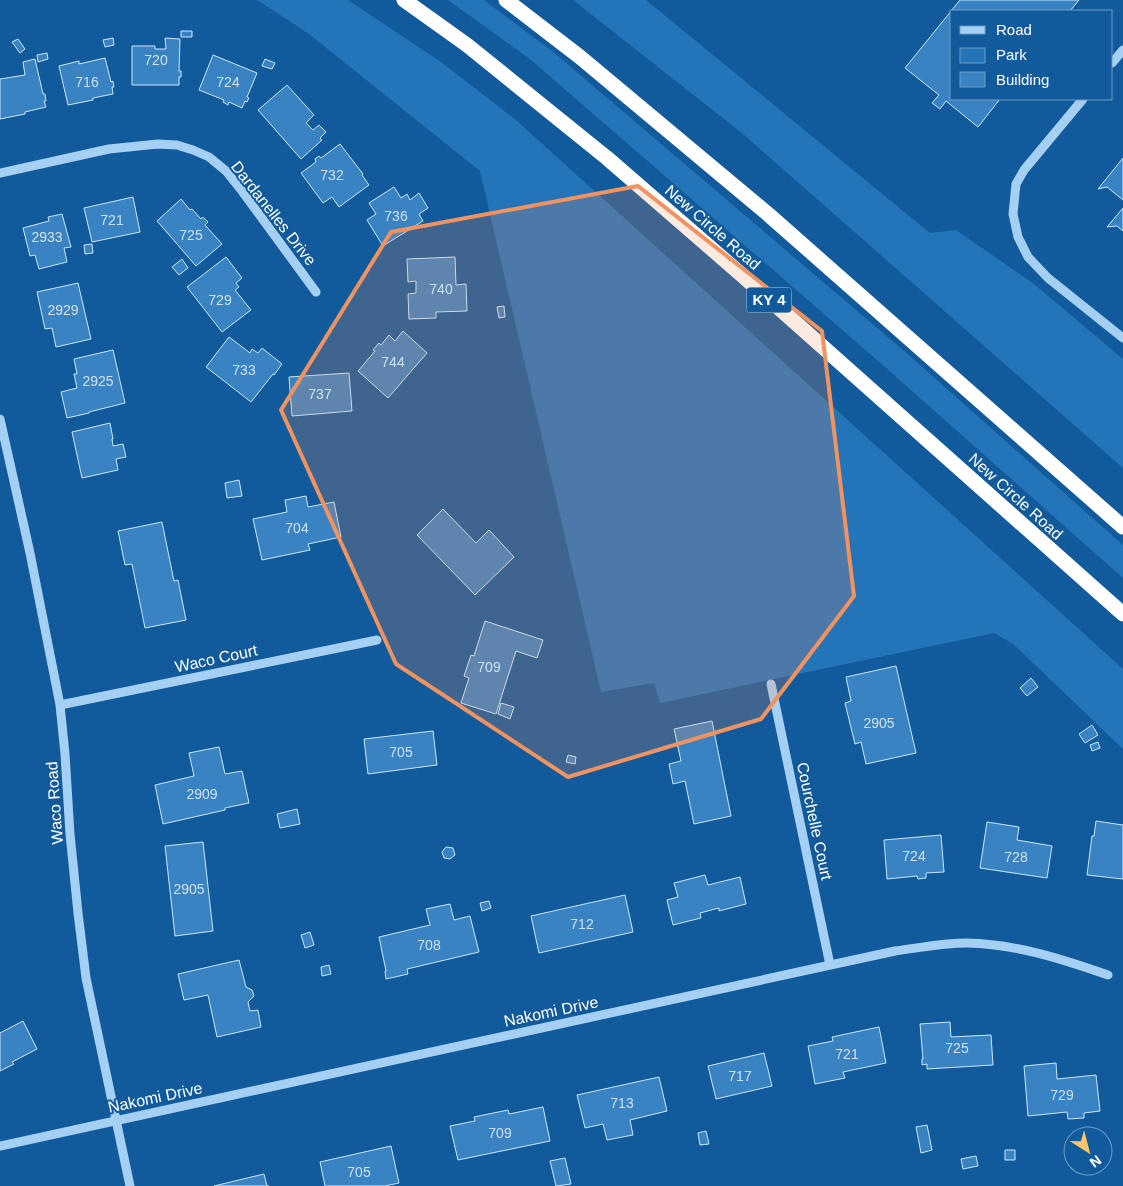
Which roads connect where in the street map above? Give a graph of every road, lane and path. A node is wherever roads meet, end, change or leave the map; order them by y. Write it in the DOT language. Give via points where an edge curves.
graph roads {
  1 [pos="404,0"];
  2 [pos="506,0"];
  3 [pos="1123,50"];
  4 [pos="1113,63"];
  5 [pos="1082,100"];
  6 [pos="0,173"];
  7 [pos="316,292"];
  8 [pos="1123,338"];
  9 [pos="0,419"];
  10 [pos="1123,527"];
  11 [pos="1123,614"];
  12 [pos="377,640"];
  13 [pos="771,684"];
  14 [pos="60,705"];
  15 [pos="830,965"];
  16 [pos="1108,975"];
  17 [pos="116,1121"];
  18 [pos="0,1146"];
  19 [pos="130,1186"];
  1 -- 11 [label="highway, New Circle Road / KY 4" via="466,45 607,158"];
  2 -- 10 [label="highway" via="580,57 769,215"];
  3 -- 4 [label="street"];
  5 -- 8 [label="street" via="1024,170 1016,184 1013,214 1018,237 1028,257 1048,278"];
  6 -- 7 [label="street, Dardanelles Drive" via="109,149 158,144 192,150 209,157 226,172"];
  9 -- 14 [label="street, Waco Road"];
  12 -- 14 [label="street, Waco Court"];
  13 -- 15 [label="street, Courchelle Court"];
  14 -- 17 [label="street, Waco Road" via="86,978"];
  15 -- 16 [label="street, Nakomi Drive" via="894,951 967,943 1039,953"];
  15 -- 17 [label="street, Nakomi Drive"];
  17 -- 18 [label="street, Nakomi Drive"];
  17 -- 19 [label="street, Waco Road"];
}
